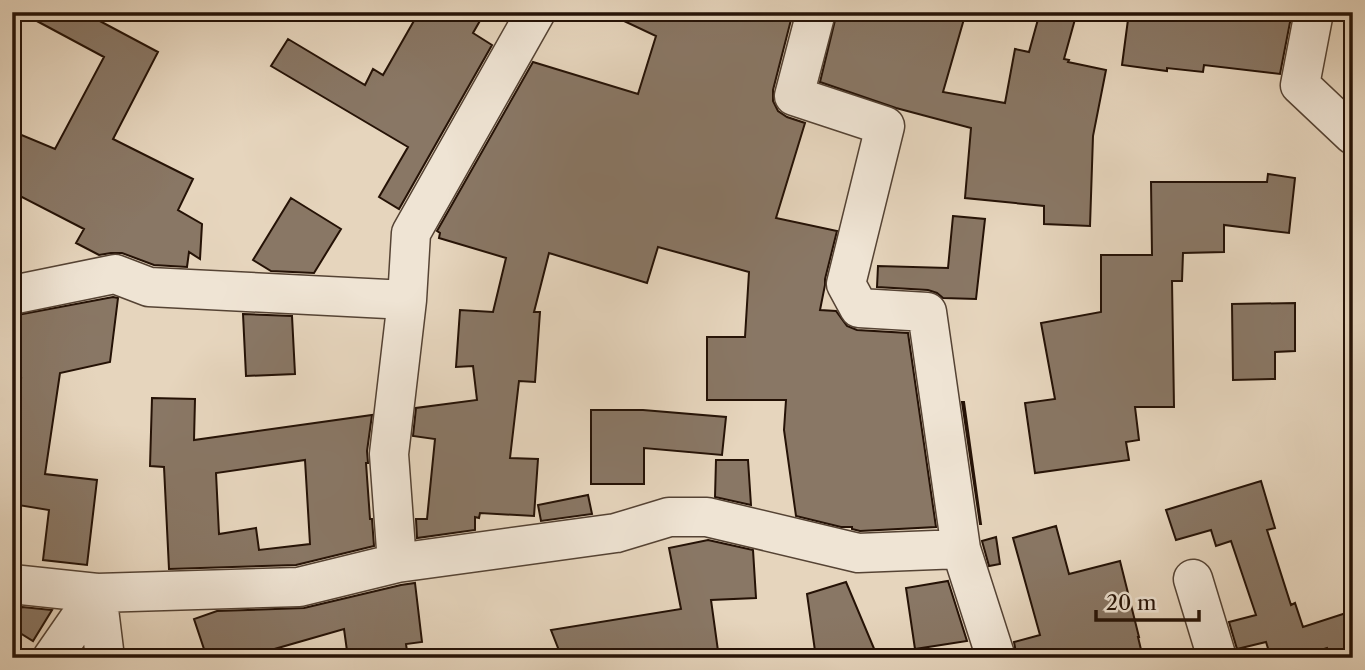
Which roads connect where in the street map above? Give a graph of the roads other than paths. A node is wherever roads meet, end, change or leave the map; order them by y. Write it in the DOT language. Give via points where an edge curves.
graph roads {
  1 [pos="536,12"];
  2 [pos="816,12"];
  3 [pos="1314,12"];
  4 [pos="1353,135"];
  5 [pos="12,295"];
  6 [pos="407,300"];
  7 [pos="961,548"];
  8 [pos="397,563"];
  9 [pos="1193,579"];
  10 [pos="12,583"];
  11 [pos="97,593"];
  12 [pos="52,658"];
  13 [pos="105,658"];
  14 [pos="996,658"];
  15 [pos="1217,658"];
  1 -- 6 [label="street" via="411,233"];
  2 -- 7 [label="street" via="794,96 885,126 846,284 859,308 927,312"];
  3 -- 4 [label="street" via="1300,85"];
  5 -- 6 [label="street" via="115,274 149,287"];
  6 -- 8 [label="street" via="389,454"];
  7 -- 8 [label="street" via="858,553 707,517 669,517 616,533"];
  7 -- 14 [label="street"];
  8 -- 11 [label="street" via="299,587"];
  9 -- 15 [label="street"];
  10 -- 11 [label="street"];
  11 -- 12 [label="street"];
  11 -- 13 [label="street"];
}
